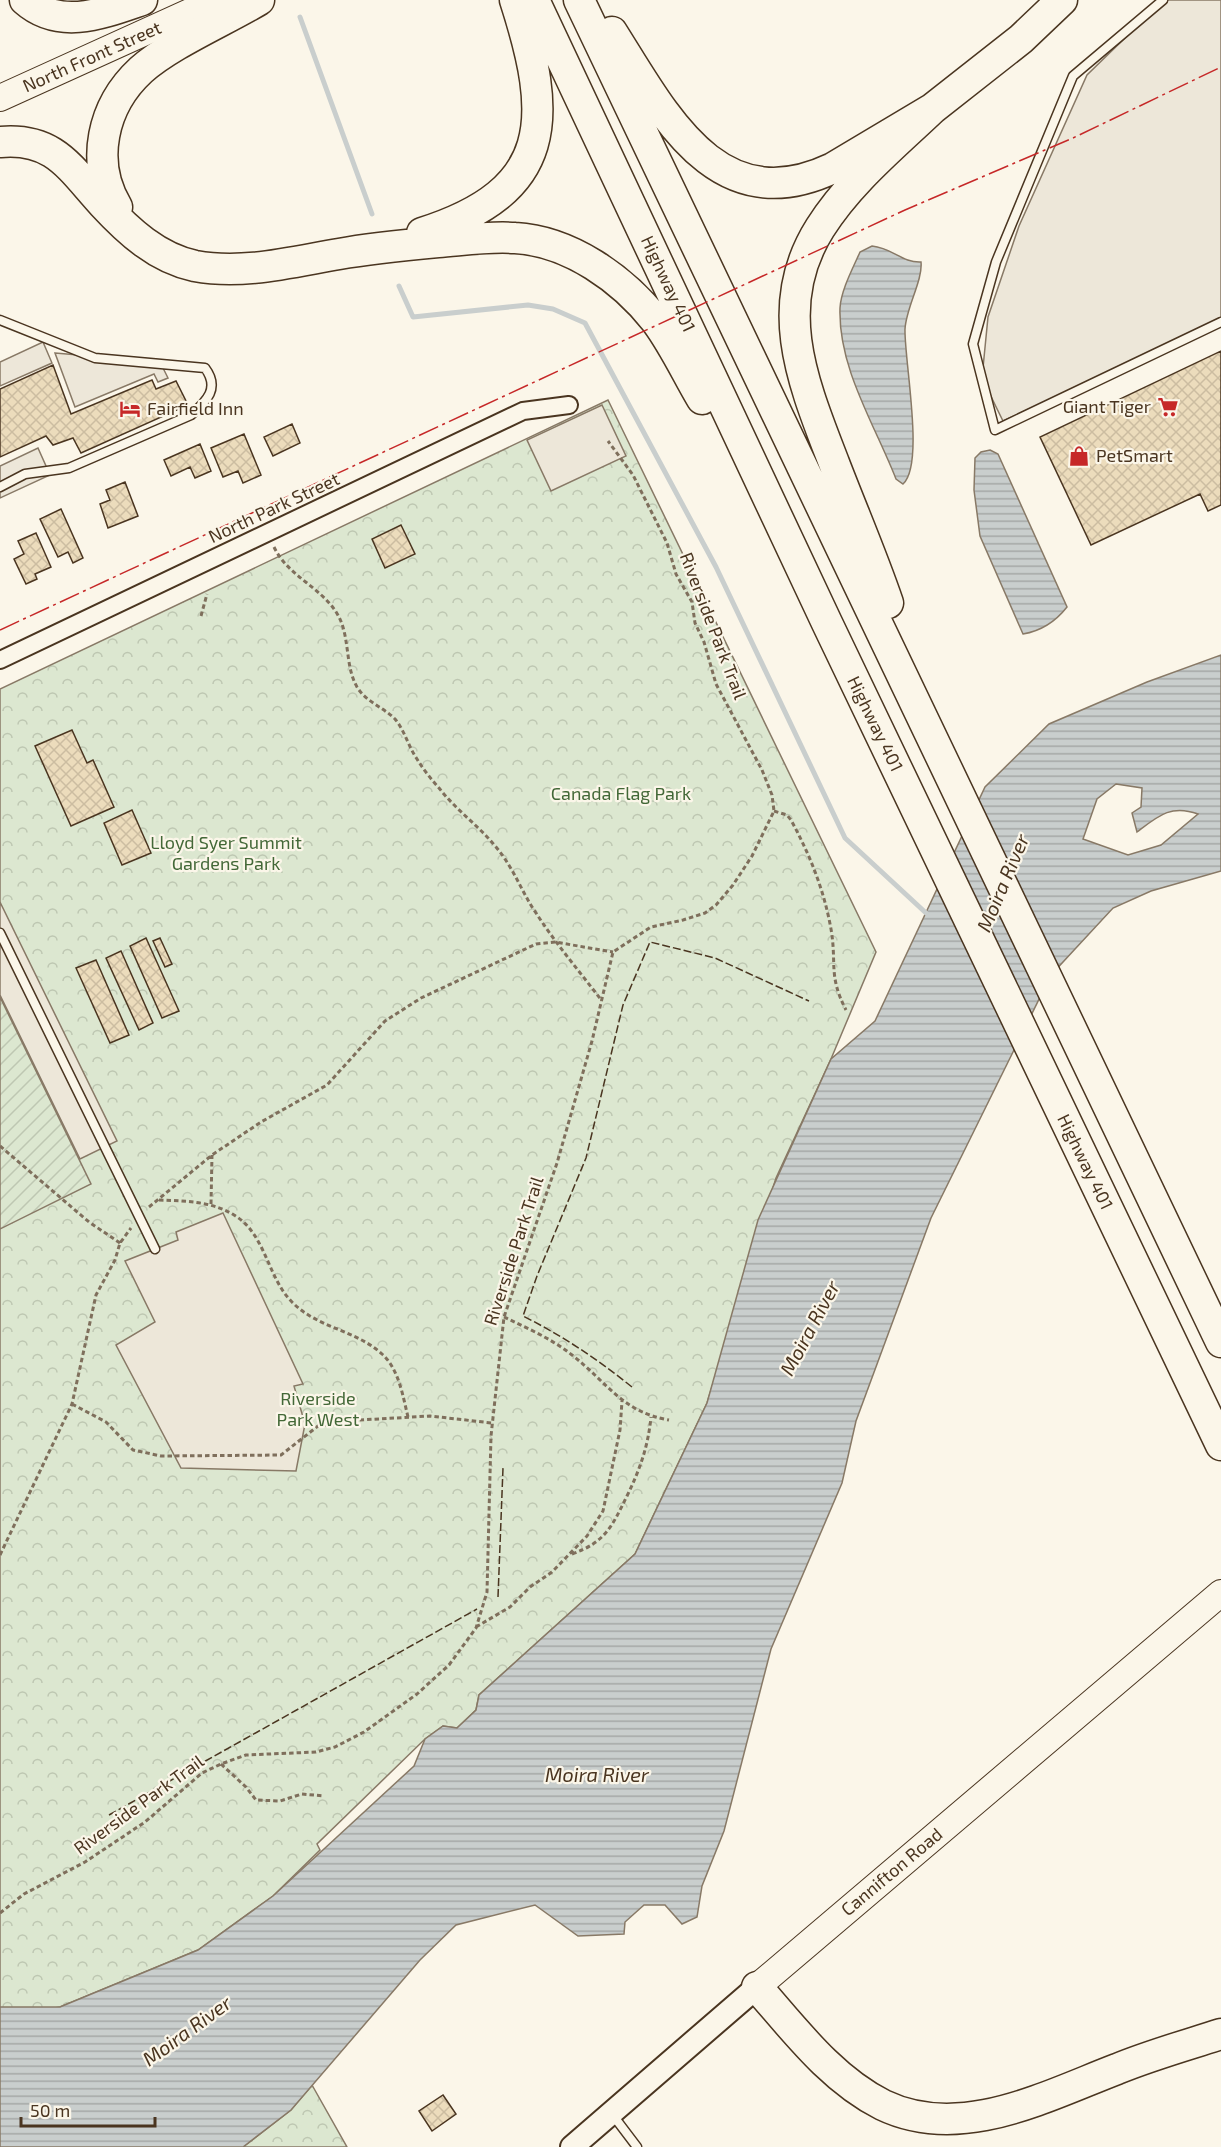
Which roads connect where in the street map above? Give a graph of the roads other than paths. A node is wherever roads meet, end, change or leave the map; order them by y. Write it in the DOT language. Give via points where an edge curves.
graph roads {
  1 [pos="25,0"];
  2 [pos="142,0"];
  3 [pos="216,0"];
  4 [pos="260,0"];
  5 [pos="515,0"];
  6 [pos="534,0"];
  7 [pos="579,0"];
  8 [pos="592,0"];
  9 [pos="1062,0"];
  10 [pos="1164,0"];
  11 [pos="0,98"];
  12 [pos="932,109"];
  13 [pos="0,142"];
  14 [pos="140,239"];
  15 [pos="368,248"];
  16 [pos="0,320"];
  17 [pos="1221,322"];
  18 [pos="569,405"];
  19 [pos="0,487"];
  20 [pos="827,623"];
  21 [pos="0,660"];
  22 [pos="944,761"];
  23 [pos="0,933"];
  24 [pos="154,1249"];
  25 [pos="1221,1342"];
  26 [pos="1221,1445"];
  27 [pos="1217,1596"];
  28 [pos="758,1987"];
  29 [pos="1221,2017"];
  30 [pos="1221,2034"];
  31 [pos="1121,2067"];
  32 [pos="611,2113"];
  33 [pos="572,2147"];
  34 [pos="637,2147"];
  1 -- 2 [label="highway" via="50,14 69,18"];
  3 -- 11 [label="main road, North Front Street"];
  4 -- 14 [label="highway" via="141,70 106,124 101,162 110,196"];
  5 -- 15 [label="highway" via="538,102 533,145 522,169 492,202 470,214 450,224"];
  6 -- 20 [label="highway, Highway 401"];
  7 -- 22 [label="highway"];
  8 -- 12 [label="highway" via="685,140 710,162 753,182 785,183 819,175"];
  9 -- 12 [label="highway" via="1021,39"];
  10 -- 17 [label="lane" via="1073,76 996,262 974,344 995,430"];
  12 -- 22 [label="highway" via="872,165 819,229 799,279 794,315 806,391 884,591"];
  13 -- 14 [label="highway" via="21,140 57,154"];
  14 -- 15 [label="highway" via="177,260 218,268 276,265"];
  15 -- 20 [label="highway" via="517,238 563,249 614,279 662,330"];
  16 -- 19 [label="lane" via="95,358 205,368 213,389 191,416 69,468 25,474"];
  18 -- 21 [label="street, North Park Street" via="524,411"];
  20 -- 26 [label="highway, Highway 401"];
  22 -- 25 [label="highway"];
  23 -- 24 [label="lane"];
  27 -- 28 [label="main road, Cannifton Road"];
  28 -- 31 [label="highway" via="838,2074 881,2104 922,2119 992,2114"];
  28 -- 32 [label="main road, Cannifton Road"];
  29 -- 31 [label="highway"];
  30 -- 31 [label="highway"];
  32 -- 33 [label="main road, Cannifton Road"];
  32 -- 34 [label="lane"];
}
